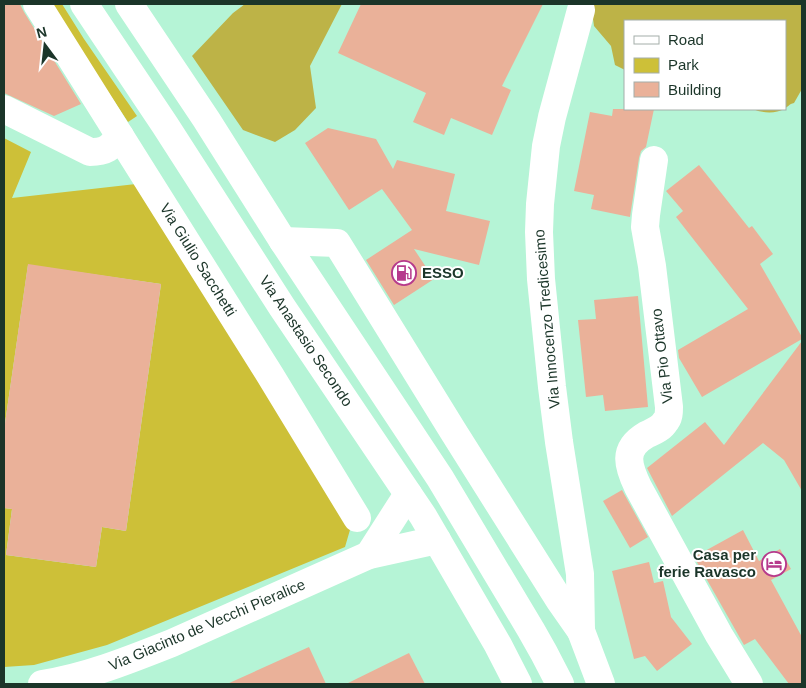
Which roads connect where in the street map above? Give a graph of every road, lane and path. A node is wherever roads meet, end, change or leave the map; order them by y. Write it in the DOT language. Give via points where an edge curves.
graph roads {
  1 [pos="37,4"];
  2 [pos="84,4"];
  3 [pos="129,4"];
  4 [pos="581,10"];
  5 [pos="4,109"];
  6 [pos="120,136"];
  7 [pos="654,160"];
  8 [pos="283,241"];
  9 [pos="430,394"];
  10 [pos="398,416"];
  11 [pos="408,494"];
  12 [pos="357,518"];
  13 [pos="438,540"];
  14 [pos="369,555"];
  15 [pos="581,631"];
  16 [pos="42,684"];
  17 [pos="518,684"];
  18 [pos="560,684"];
  19 [pos="601,684"];
  20 [pos="749,684"];
  1 -- 6 [label="street, Via Giulio Sacchetti"];
  2 -- 11 [label="street, Via Anastasio Secondo"];
  3 -- 8 [label="street"];
  4 -- 15 [label="street, Via Innocenzo Tredicesimo" via="546,146 539,232 552,387 580,574"];
  5 -- 6 [label="street" via="90,152 104,151"];
  6 -- 12 [label="street, Via Giulio Sacchetti"];
  7 -- 20 [label="street, Via Pio Ottavo" via="645,227 669,407 666,422 632,447 629,466 719,635"];
  8 -- 9 [label="street, Via Innocenzo Tredicesimo" via="337,243"];
  8 -- 10 [label="street"];
  9 -- 10 [label="street"];
  9 -- 15 [label="street, Via Innocenzo Tredicesimo"];
  10 -- 18 [label="street" via="467,522"];
  11 -- 13 [label="street, Via Anastasio Secondo"];
  11 -- 14 [label="street"];
  13 -- 14 [label="street, Via Giacinto de Vecchi Pieralice"];
  13 -- 17 [label="street, Via Anastasio Secondo"];
  14 -- 16 [label="street, Via Giacinto de Vecchi Pieralice" via="172,643 91,673"];
  15 -- 19 [label="street, Via Innocenzo Tredicesimo"];
}
